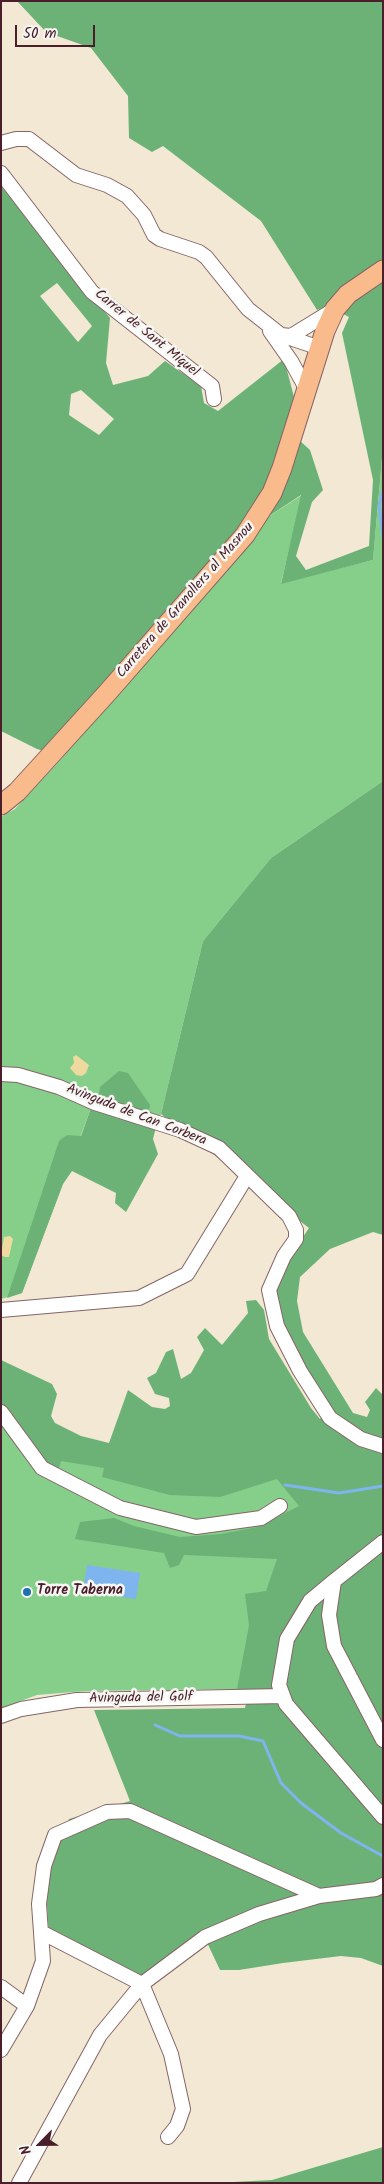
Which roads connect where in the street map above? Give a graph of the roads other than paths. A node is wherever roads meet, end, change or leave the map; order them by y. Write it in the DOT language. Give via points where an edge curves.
graph roads {
  1 [pos="1,143"];
  2 [pos="1,173"];
  3 [pos="383,270"];
  4 [pos="336,309"];
  5 [pos="265,324"];
  6 [pos="281,335"];
  7 [pos="312,347"];
  8 [pos="294,367"];
  9 [pos="306,390"];
  10 [pos="214,399"];
  11 [pos="1,805"];
  12 [pos="1,1074"];
  13 [pos="247,1176"];
  14 [pos="1,1310"];
  15 [pos="1,1412"];
  16 [pos="383,1446"];
  17 [pos="280,1506"];
  18 [pos="383,1542"];
  19 [pos="334,1581"];
  20 [pos="283,1696"];
  21 [pos="1,1716"];
  22 [pos="383,1740"];
  23 [pos="383,1818"];
  24 [pos="383,1885"];
  25 [pos="319,1896"];
  26 [pos="41,1932"];
  27 [pos="142,1984"];
  28 [pos="1,1987"];
  29 [pos="27,2006"];
  30 [pos="1,2050"];
  31 [pos="168,2137"];
  32 [pos="19,2183"];
  1 -- 5 [label="street" via="29,139 76,175 107,185 127,196 144,215 154,235 206,257 248,309"];
  2 -- 10 [label="street, Carrer de Sant Miquel" via="92,292 212,386"];
  3 -- 4 [label="main road, Carretera de Granollers al Masnou" via="348,294"];
  4 -- 6 [label="street" via="292,336"];
  4 -- 7 [label="main road, Carretera de Granollers al Masnou"];
  5 -- 6 [label="street"];
  5 -- 8 [label="street"];
  6 -- 7 [label="street"];
  7 -- 8 [label="street" via="295,354"];
  7 -- 9 [label="main road, Carretera de Granollers al Masnou"];
  8 -- 9 [label="street"];
  9 -- 11 [label="main road, Carretera de Granollers al Masnou" via="275,484 246,535 108,692 17,792"];
  12 -- 13 [label="street, Avinguda de Can Corbera" via="18,1075 56,1086 95,1103 180,1130 219,1148"];
  13 -- 14 [label="street" via="187,1274 139,1298"];
  13 -- 16 [label="street, Avinguda de Can Corbera" via="288,1216 296,1230 296,1239 284,1256 269,1290 277,1326 300,1371 330,1418 361,1439"];
  15 -- 17 [label="street" via="42,1468 120,1508 196,1527 260,1518"];
  18 -- 19 [label="street"];
  19 -- 20 [label="street" via="310,1601 286,1639 279,1685"];
  19 -- 22 [label="street" via="329,1615 334,1646"];
  20 -- 21 [label="street, Avinguda del Golf" via="77,1700"];
  20 -- 23 [label="street" via="286,1704"];
  24 -- 25 [label="street" via="376,1889"];
  25 -- 26 [label="street" via="130,1810 108,1812 55,1835 44,1866 39,1904"];
  25 -- 27 [label="street" via="259,1914 205,1937"];
  26 -- 27 [label="street"];
  26 -- 29 [label="street" via="43,1961"];
  27 -- 31 [label="street" via="171,2054 183,2109 177,2126"];
  27 -- 32 [label="street" via="100,2035"];
  28 -- 29 [label="street"];
  29 -- 30 [label="street"];
}
